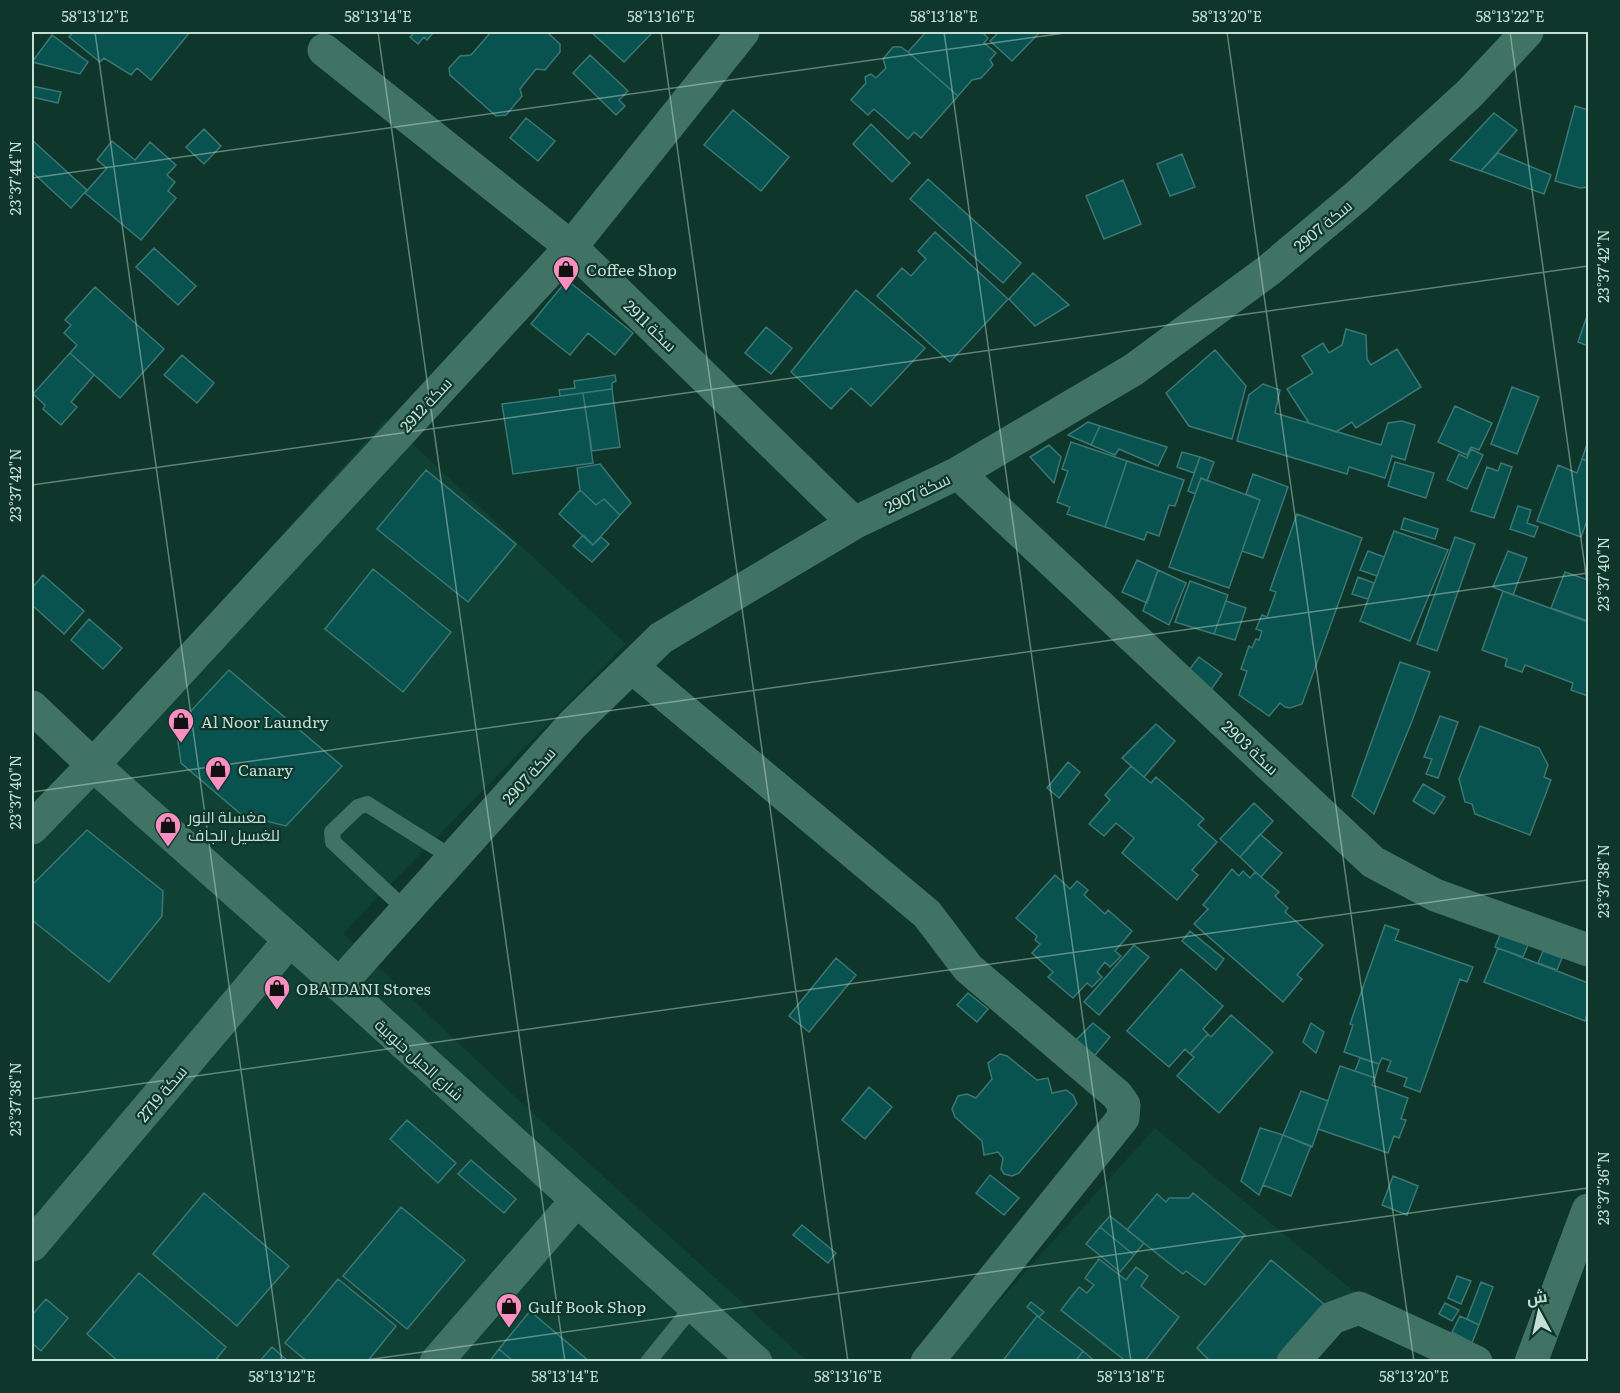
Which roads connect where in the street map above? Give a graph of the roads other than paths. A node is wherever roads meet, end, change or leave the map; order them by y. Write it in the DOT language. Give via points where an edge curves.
graph roads {
  1 [pos="743,32"];
  2 [pos="1527,32"];
  3 [pos="324,50"];
  4 [pos="570,247"];
  5 [pos="958,473"];
  6 [pos="854,523"];
  7 [pos="632,667"];
  8 [pos="32,707"];
  9 [pos="93,765"];
  10 [pos="32,828"];
  11 [pos="453,858"];
  12 [pos="406,910"];
  13 [pos="290,940"];
  14 [pos="1588,950"];
  15 [pos="339,986"];
  16 [pos="577,1200"];
  17 [pos="1588,1210"];
  18 [pos="32,1245"];
  19 [pos="694,1305"];
  20 [pos="436,1362"];
  21 [pos="648,1362"];
  22 [pos="756,1362"];
  23 [pos="927,1362"];
  24 [pos="1293,1362"];
  25 [pos="1476,1362"];
  26 [pos="1532,1362"];
  1 -- 4 [label="street, سكة 2912"];
  2 -- 5 [label="street, سكة 2907" via="1469,94 1269,270 1133,370"];
  3 -- 4 [label="street, سكة 2911"];
  4 -- 6 [label="street, سكة 2911"];
  4 -- 9 [label="street, سكة 2912"];
  5 -- 6 [label="street, سكة 2907"];
  5 -- 14 [label="street, سكة 2903" via="1373,862 1436,895"];
  6 -- 7 [label="street, سكة 2907" via="661,638"];
  7 -- 11 [label="street, سكة 2907" via="573,724"];
  7 -- 23 [label="street" via="927,914 968,968 1124,1105 1124,1118"];
  8 -- 9 [label="street, شارع الحيل جنوبية"];
  9 -- 10 [label="street, سكة 2912"];
  9 -- 13 [label="street, شارع الحيل جنوبية"];
  11 -- 12 [label="street, سكة 2907"];
  11 -- 12 [label="lane" via="367,804 358,807 332,832 333,842"];
  12 -- 15 [label="street, سكة 2907"];
  13 -- 15 [label="street, شارع الحيل جنوبية"];
  13 -- 18 [label="street, سكة 2719"];
  15 -- 16 [label="street, شارع الحيل جنوبية"];
  16 -- 19 [label="street, شارع الحيل جنوبية"];
  16 -- 20 [label="street"];
  17 -- 26 [label="street"];
  19 -- 21 [label="lane"];
  19 -- 22 [label="street, شارع الحيل جنوبية"];
  24 -- 25 [label="street" via="1332,1318 1359,1308"];
}
